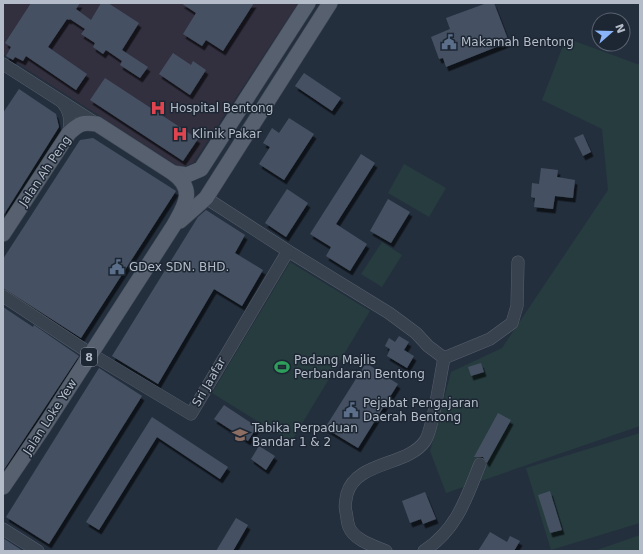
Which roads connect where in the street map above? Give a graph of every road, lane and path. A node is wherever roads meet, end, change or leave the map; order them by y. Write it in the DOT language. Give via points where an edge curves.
graph roads {
  1 [pos="308,3"];
  2 [pos="330,3"];
  3 [pos="3,64"];
  4 [pos="59,99"];
  5 [pos="97,124"];
  6 [pos="69,133"];
  7 [pos="173,173"];
  8 [pos="206,198"];
  9 [pos="174,226"];
  10 [pos="3,234"];
  11 [pos="288,251"];
  12 [pos="518,262"];
  13 [pos="3,296"];
  14 [pos="90,354"];
  15 [pos="444,358"];
  16 [pos="480,464"];
  17 [pos="3,487"];
  18 [pos="3,529"];
  19 [pos="38,551"];
  20 [pos="386,551"];
  21 [pos="424,551"];
  1 -- 7 [label="main road" via="201,169 187,175"];
  2 -- 8 [label="main road, 8"];
  3 -- 4 [label="street"];
  4 -- 5 [label="street"];
  4 -- 6 [label="street" via="68,110"];
  5 -- 6 [label="main road, Jalan Ah Peng" via="85,122 77,125"];
  5 -- 7 [label="main road"];
  6 -- 10 [label="main road, Jalan Ah Peng"];
  7 -- 9 [label="main road" via="181,179 187,192 186,202"];
  8 -- 9 [label="main road, 8"];
  8 -- 11 [label="street"];
  9 -- 14 [label="main road, Jalan Loke Yew / 8"];
  11 -- 14 [label="street, Sri Jaafar" via="191,414"];
  11 -- 15 [label="street" via="389,313"];
  12 -- 15 [label="street" via="517,306 512,323 490,339"];
  13 -- 14 [label="street, Sri Jaafar"];
  14 -- 17 [label="main road, Jalan Loke Yew / 8"];
  15 -- 20 [label="street" via="436,406 425,440 415,452 358,477 349,489 344,505 348,526 353,533"];
  16 -- 21 [label="street" via="460,513 442,538"];
  18 -- 19 [label="street"];
}
